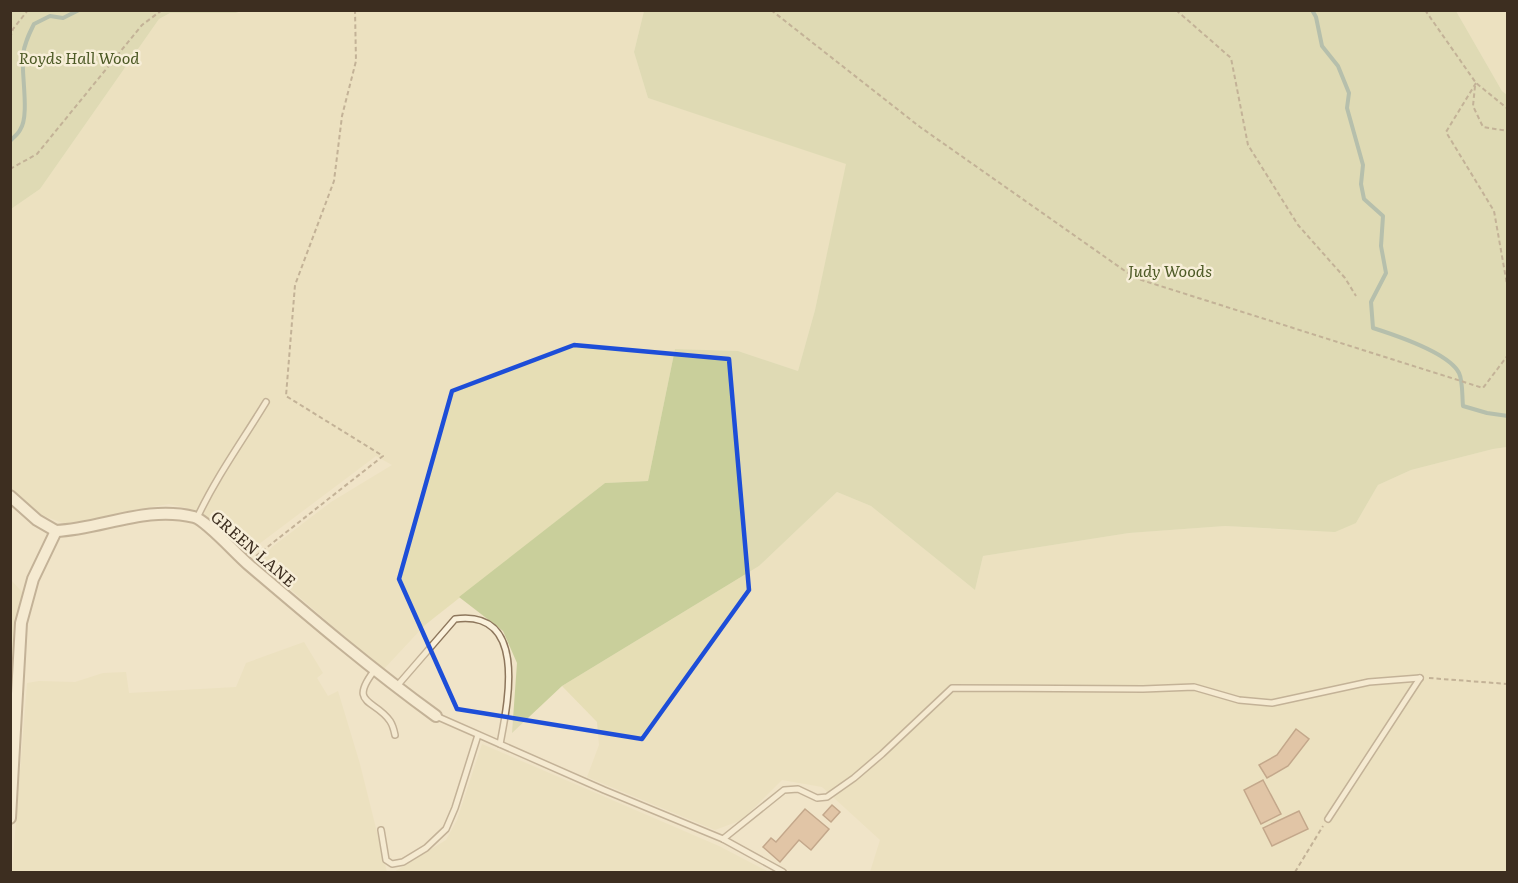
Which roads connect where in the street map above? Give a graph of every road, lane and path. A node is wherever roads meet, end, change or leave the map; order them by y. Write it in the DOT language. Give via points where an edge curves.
graph roads {
  1 [pos="28,10"];
  2 [pos="162,10"];
  3 [pos="355,10"];
  4 [pos="771,10"];
  5 [pos="1176,10"];
  6 [pos="1425,10"];
  7 [pos="10,38"];
  8 [pos="1476,83"];
  9 [pos="1508,109"];
  10 [pos="1508,131"];
  11 [pos="10,170"];
  12 [pos="1508,290"];
  13 [pos="1356,296"];
  14 [pos="1508,355"];
  15 [pos="266,402"];
  16 [pos="10,496"];
  17 [pos="197,518"];
  18 [pos="56,531"];
  19 [pos="247,563"];
  20 [pos="374,671"];
  21 [pos="1420,678"];
  22 [pos="1508,684"];
  23 [pos="396,687"];
  24 [pos="436,716"];
  25 [pos="395,735"];
  26 [pos="478,735"];
  27 [pos="500,744"];
  28 [pos="10,818"];
  29 [pos="1328,819"];
  30 [pos="381,830"];
  31 [pos="723,839"];
  32 [pos="783,873"];
  33 [pos="1295,873"];
  1 -- 7 [label="path"];
  2 -- 11 [label="path" via="142,25 37,154"];
  3 -- 19 [label="path" via="356,61 342,116 334,181 295,285 286,396 382,456"];
  4 -- 14 [label="path" via="920,127 1135,278 1483,388"];
  5 -- 13 [label="path" via="1231,58 1248,146 1298,225"];
  6 -- 8 [label="path"];
  8 -- 9 [label="path"];
  8 -- 10 [label="path" via="1473,105 1483,127"];
  8 -- 12 [label="path" via="1446,132 1494,211"];
  15 -- 17 [label="lane" via="210,490"];
  16 -- 18 [label="street"];
  17 -- 18 [label="street, GREEN LANE" via="167,513 133,516 80,530"];
  17 -- 19 [label="street, GREEN LANE"];
  18 -- 28 [label="street" via="33,579 21,623"];
  19 -- 20 [label="street, GREEN LANE"];
  20 -- 23 [label="street, GREEN LANE"];
  20 -- 25 [label="lane" via="364,685 363,695 369,705 390,721"];
  21 -- 22 [label="path"];
  21 -- 29 [label="lane"];
  21 -- 31 [label="lane" via="1369,682 1272,703 1239,700 1194,687 952,688 882,754 827,796 817,798 798,789 784,790"];
  23 -- 24 [label="street, GREEN LANE"];
  23 -- 27 [label="lane" via="455,619 471,617 482,621 502,639 508,659 508,702"];
  24 -- 26 [label="lane"];
  26 -- 27 [label="lane"];
  26 -- 30 [label="lane" via="451,819 435,841 403,862 392,864 386,860"];
  27 -- 31 [label="lane"];
  29 -- 33 [label="path"];
  31 -- 32 [label="lane"];
}
